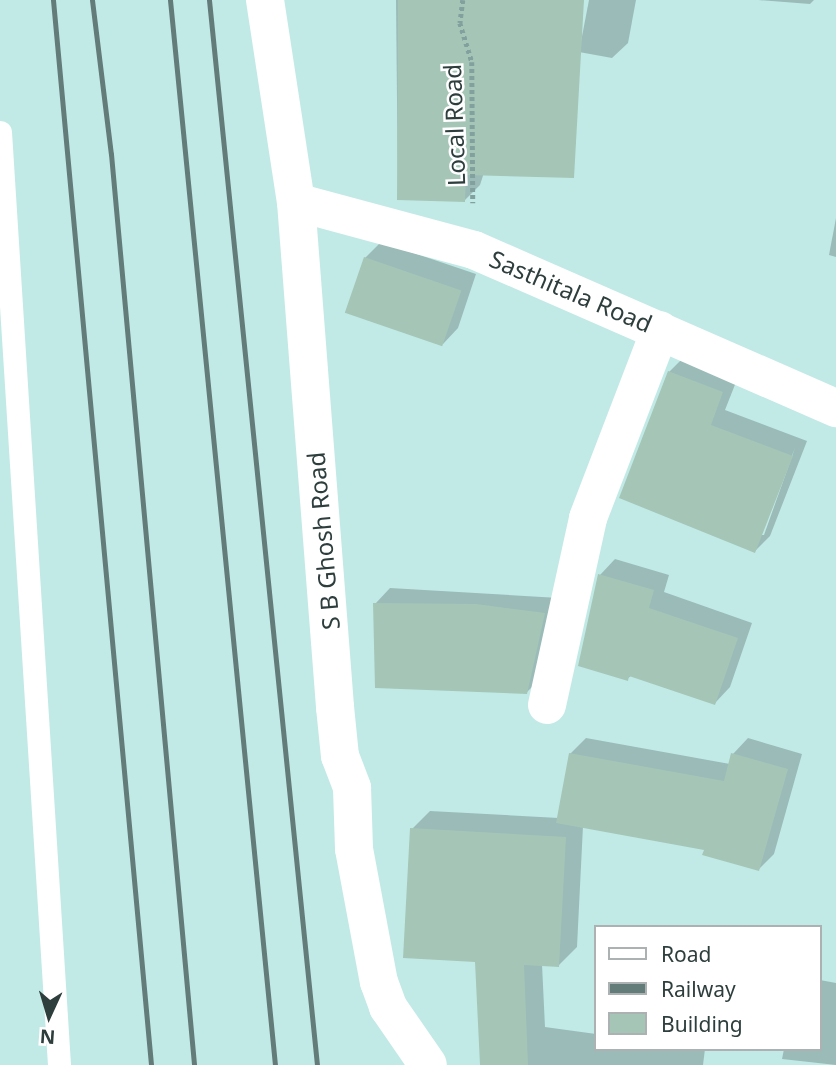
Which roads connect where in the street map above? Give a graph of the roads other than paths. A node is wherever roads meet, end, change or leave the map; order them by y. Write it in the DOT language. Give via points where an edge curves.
graph roads {
  1 [pos="265,0"];
  2 [pos="0,132"];
  3 [pos="296,201"];
  4 [pos="660,330"];
  5 [pos="836,408"];
  6 [pos="547,705"];
  7 [pos="59,1065"];
  8 [pos="428,1065"];
  1 -- 3 [label="street, S B Ghosh Road"];
  2 -- 7 [label="lane"];
  3 -- 4 [label="street, Sasthitala Road" via="474,250"];
  3 -- 8 [label="street, S B Ghosh Road" via="335,706 340,756 352,788 354,849 379,982 388,1007"];
  4 -- 5 [label="street, Sasthitala Road"];
  4 -- 6 [label="street" via="588,518"];
}
